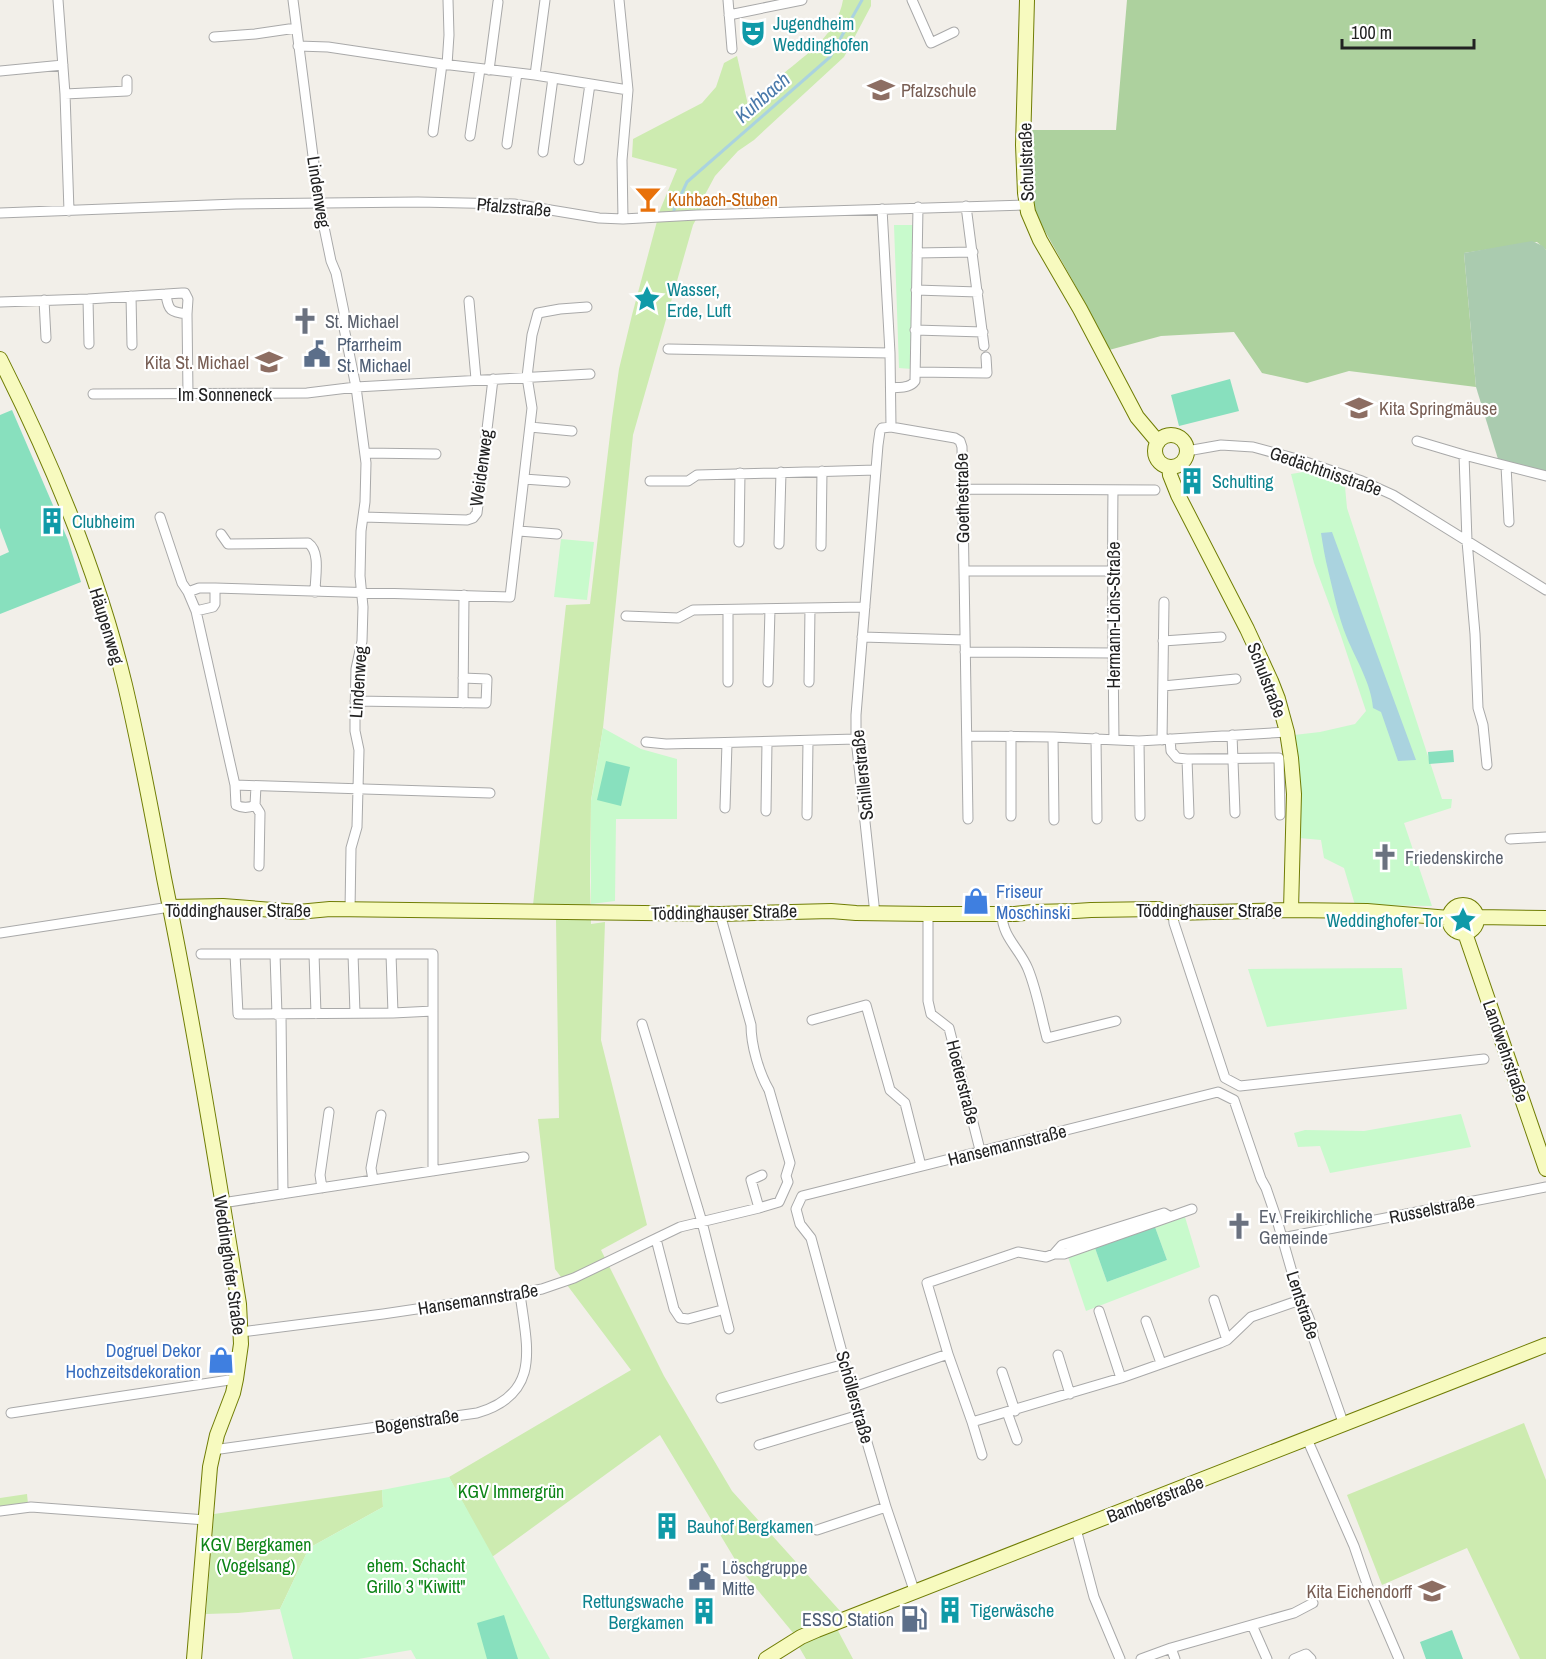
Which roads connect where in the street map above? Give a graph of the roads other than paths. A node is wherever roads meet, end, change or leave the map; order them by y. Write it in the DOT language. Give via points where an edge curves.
graph roads {
  1 [pos="58,0"];
  2 [pos="293,0"];
  3 [pos="448,0"];
  4 [pos="545,0"];
  5 [pos="619,0"];
  6 [pos="728,0"];
  7 [pos="802,0"];
  8 [pos="912,0"];
  9 [pos="1027,0"];
  10 [pos="498,2"];
  11 [pos="729,15"];
  12 [pos="296,28"];
  13 [pos="954,32"];
  14 [pos="214,37"];
  15 [pos="298,46"];
  16 [pos="732,49"];
  17 [pos="63,65"];
  18 [pos="444,65"];
  19 [pos="484,70"];
  20 [pos="0,71"];
  21 [pos="517,73"];
  22 [pos="535,75"];
  23 [pos="553,78"];
  24 [pos="127,80"];
  25 [pos="590,84"];
  26 [pos="628,90"];
  27 [pos="65,94"];
  28 [pos="433,132"];
  29 [pos="470,136"];
  30 [pos="507,144"];
  31 [pos="543,152"];
  32 [pos="579,160"];
  33 [pos="319,202"];
  34 [pos="1026,205"];
  35 [pos="966,206"];
  36 [pos="918,207"];
  37 [pos="882,209"];
  38 [pos="69,211"];
  39 [pos="0,213"];
  40 [pos="623,219"];
  41 [pos="973,252"];
  42 [pos="917,253"];
  43 [pos="916,290"];
  44 [pos="978,292"];
  45 [pos="166,294"];
  46 [pos="131,296"];
  47 [pos="88,299"];
  48 [pos="44,300"];
  49 [pos="469,301"];
  50 [pos="0,302"];
  51 [pos="586,307"];
  52 [pos="187,314"];
  53 [pos="915,330"];
  54 [pos="983,332"];
  55 [pos="46,338"];
  56 [pos="89,344"];
  57 [pos="132,345"];
  58 [pos="984,346"];
  59 [pos="668,350"];
  60 [pos="890,353"];
  61 [pos="986,357"];
  62 [pos="0,359"];
  63 [pos="915,372"];
  64 [pos="590,374"];
  65 [pos="527,377"];
  66 [pos="476,379"];
  67 [pos="493,379"];
  68 [pos="356,387"];
  69 [pos="892,388"];
  70 [pos="93,393"];
  71 [pos="188,394"];
  72 [pos="530,427"];
  73 [pos="891,427"];
  74 [pos="572,431"];
  75 [pos="1162,439"];
  76 [pos="1417,441"];
  77 [pos="1187,450"];
  78 [pos="365,453"];
  79 [pos="436,454"];
  80 [pos="1464,455"];
  81 [pos="1506,466"];
  82 [pos="1169,467"];
  83 [pos="876,470"];
  84 [pos="822,471"];
  85 [pos="781,472"];
  86 [pos="740,473"];
  87 [pos="1546,476"];
  88 [pos="524,479"];
  89 [pos="650,481"];
  90 [pos="565,482"];
  91 [pos="963,489"];
  92 [pos="1113,490"];
  93 [pos="1155,490"];
  94 [pos="160,517"];
  95 [pos="363,517"];
  96 [pos="1509,522"];
  97 [pos="519,531"];
  98 [pos="221,534"];
  99 [pos="557,534"];
  100 [pos="1467,541"];
  101 [pos="739,542"];
  102 [pos="779,544"];
  103 [pos="821,546"];
  104 [pos="964,571"];
  105 [pos="1112,571"];
  106 [pos="215,588"];
  107 [pos="1546,590"];
  108 [pos="188,592"];
  109 [pos="315,592"];
  110 [pos="362,593"];
  111 [pos="464,595"];
  112 [pos="1164,602"];
  113 [pos="865,607"];
  114 [pos="810,608"];
  115 [pos="770,609"];
  116 [pos="196,610"];
  117 [pos="728,610"];
  118 [pos="626,616"];
  119 [pos="862,637"];
  120 [pos="1221,638"];
  121 [pos="965,640"];
  122 [pos="1163,641"];
  123 [pos="966,652"];
  124 [pos="1112,653"];
  125 [pos="463,678"];
  126 [pos="1236,679"];
  127 [pos="728,682"];
  128 [pos="768,682"];
  129 [pos="809,682"];
  130 [pos="1163,686"];
  131 [pos="355,701"];
  132 [pos="463,703"];
  133 [pos="1287,732"];
  134 [pos="967,735"];
  135 [pos="1232,735"];
  136 [pos="1011,736"];
  137 [pos="1053,737"];
  138 [pos="1096,738"];
  139 [pos="856,739"];
  140 [pos="1114,740"];
  141 [pos="1166,740"];
  142 [pos="808,741"];
  143 [pos="1139,741"];
  144 [pos="646,742"];
  145 [pos="767,742"];
  146 [pos="727,743"];
  147 [pos="1188,759"];
  148 [pos="1234,759"];
  149 [pos="1487,765"];
  150 [pos="235,786"];
  151 [pos="256,786"];
  152 [pos="358,790"];
  153 [pos="490,793"];
  154 [pos="255,805"];
  155 [pos="725,808"];
  156 [pos="766,811"];
  157 [pos="1235,813"];
  158 [pos="1189,814"];
  159 [pos="807,815"];
  160 [pos="1280,815"];
  161 [pos="1011,816"];
  162 [pos="1140,816"];
  163 [pos="968,819"];
  164 [pos="1097,819"];
  165 [pos="1054,820"];
  166 [pos="1546,837"];
  167 [pos="1510,839"];
  168 [pos="259,866"];
  169 [pos="170,907"];
  170 [pos="350,910"];
  171 [pos="1291,910"];
  172 [pos="1173,913"];
  173 [pos="720,914"];
  174 [pos="876,914"];
  175 [pos="928,914"];
  176 [pos="1002,914"];
  177 [pos="1477,917"];
  178 [pos="1449,918"];
  179 [pos="1546,918"];
  180 [pos="0,933"];
  181 [pos="1465,933"];
  182 [pos="201,954"];
  183 [pos="235,954"];
  184 [pos="275,954"];
  185 [pos="314,954"];
  186 [pos="353,954"];
  187 [pos="391,954"];
  188 [pos="433,1011"];
  189 [pos="355,1013"];
  190 [pos="393,1013"];
  191 [pos="316,1014"];
  192 [pos="279,1015"];
  193 [pos="812,1020"];
  194 [pos="1116,1021"];
  195 [pos="642,1024"];
  196 [pos="1484,1059"];
  197 [pos="1218,1092"];
  198 [pos="329,1112"];
  199 [pos="381,1115"];
  200 [pos="980,1150"];
  201 [pos="524,1157"];
  202 [pos="921,1166"];
  203 [pos="1546,1169"];
  204 [pos="433,1171"];
  205 [pos="762,1175"];
  206 [pos="373,1180"];
  207 [pos="1546,1187"];
  208 [pos="322,1188"];
  209 [pos="283,1194"];
  210 [pos="222,1203"];
  211 [pos="799,1203"];
  212 [pos="759,1208"];
  213 [pos="1192,1209"];
  214 [pos="702,1222"];
  215 [pos="1282,1238"];
  216 [pos="656,1239"];
  217 [pos="520,1294"];
  218 [pos="1214,1300"];
  219 [pos="1300,1300"];
  220 [pos="718,1311"];
  221 [pos="1099,1311"];
  222 [pos="1146,1321"];
  223 [pos="729,1329"];
  224 [pos="241,1332"];
  225 [pos="1227,1340"];
  226 [pos="1546,1345"];
  227 [pos="948,1354"];
  228 [pos="1058,1355"];
  229 [pos="1161,1363"];
  230 [pos="845,1364"];
  231 [pos="1002,1372"];
  232 [pos="1121,1378"];
  233 [pos="236,1379"];
  234 [pos="853,1387"];
  235 [pos="1071,1394"];
  236 [pos="721,1398"];
  237 [pos="1011,1411"];
  238 [pos="11,1413"];
  239 [pos="859,1415"];
  240 [pos="972,1422"];
  241 [pos="1344,1425"];
  242 [pos="1307,1439"];
  243 [pos="1017,1440"];
  244 [pos="759,1444"];
  245 [pos="213,1450"];
  246 [pos="982,1455"];
  247 [pos="886,1507"];
  248 [pos="0,1511"];
  249 [pos="206,1520"];
  250 [pos="1076,1529"];
  251 [pos="817,1530"];
  252 [pos="915,1593"];
  253 [pos="1313,1603"];
  254 [pos="1252,1625"];
  255 [pos="1171,1648"];
  256 [pos="194,1659"];
  257 [pos="766,1659"];
  258 [pos="1120,1659"];
  259 [pos="1141,1659"];
  260 [pos="1175,1659"];
  261 [pos="1266,1659"];
  262 [pos="1294,1659"];
  263 [pos="1311,1659"];
  264 [pos="1399,1659"];
  1 -- 17 [label="street"];
  2 -- 12 [label="street, Lindenweg"];
  3 -- 18 [label="street" via="449,35"];
  4 -- 22 [label="street"];
  5 -- 26 [label="street"];
  6 -- 11 [label="street"];
  7 -- 11 [label="street"];
  8 -- 13 [label="street" via="931,43"];
  9 -- 34 [label="street, Schulstraße" via="1023,145"];
  10 -- 19 [label="street"];
  11 -- 16 [label="street"];
  12 -- 14 [label="street"];
  12 -- 15 [label="street, Lindenweg"];
  15 -- 18 [label="street"];
  15 -- 33 [label="street, Lindenweg"];
  17 -- 20 [label="street"];
  17 -- 27 [label="street"];
  18 -- 19 [label="street"];
  18 -- 28 [label="street"];
  19 -- 21 [label="street"];
  19 -- 29 [label="street"];
  21 -- 22 [label="street"];
  21 -- 30 [label="street"];
  22 -- 23 [label="street"];
  23 -- 25 [label="street"];
  23 -- 31 [label="street"];
  24 -- 27 [label="street" via="127,91"];
  25 -- 26 [label="street"];
  25 -- 32 [label="street"];
  26 -- 40 [label="street" via="622,160"];
  27 -- 38 [label="street"];
  33 -- 38 [label="street, Pfalzstraße"];
  33 -- 40 [label="street, Pfalzstraße" via="514,204"];
  33 -- 68 [label="street, Lindenweg"];
  34 -- 35 [label="street, Pfalzstraße"];
  34 -- 75 [label="street, Schulstraße" via="1040,240 1132,405"];
  35 -- 36 [label="street, Pfalzstraße"];
  35 -- 41 [label="street"];
  36 -- 37 [label="street, Pfalzstraße"];
  36 -- 42 [label="street"];
  37 -- 40 [label="street, Pfalzstraße"];
  37 -- 60 [label="street"];
  38 -- 39 [label="street, Pfalzstraße"];
  41 -- 42 [label="street"];
  41 -- 44 [label="street"];
  42 -- 43 [label="street"];
  43 -- 44 [label="street"];
  43 -- 53 [label="street"];
  44 -- 54 [label="street"];
  45 -- 46 [label="street"];
  45 -- 52 [label="street" via="171,310"];
  45 -- 52 [label="street" via="185,294"];
  46 -- 47 [label="street"];
  46 -- 57 [label="street"];
  47 -- 48 [label="street"];
  47 -- 56 [label="street"];
  48 -- 50 [label="street"];
  48 -- 55 [label="street"];
  49 -- 66 [label="street"];
  51 -- 65 [label="street" via="538,313"];
  52 -- 71 [label="street"];
  53 -- 54 [label="street"];
  53 -- 63 [label="street"];
  54 -- 58 [label="street"];
  59 -- 60 [label="street"];
  60 -- 69 [label="street"];
  61 -- 63 [label="street" via="987,373"];
  62 -- 169 [label="street, Häupenweg" via="55,480 100,600 124,684"];
  63 -- 69 [label="street" via="912,385"];
  64 -- 65 [label="street, Im Sonneneck"];
  65 -- 67 [label="street, Im Sonneneck"];
  65 -- 72 [label="street" via="532,408"];
  66 -- 67 [label="street, Im Sonneneck"];
  66 -- 68 [label="street, Im Sonneneck"];
  67 -- 95 [label="street, Weidenweg" via="477,513 473,518"];
  68 -- 71 [label="street, Im Sonneneck" via="307,393"];
  68 -- 78 [label="street, Lindenweg"];
  69 -- 73 [label="street"];
  70 -- 71 [label="street, Im Sonneneck"];
  72 -- 74 [label="street"];
  72 -- 88 [label="street"];
  73 -- 83 [label="street, Schillerstraße" via="880,431"];
  73 -- 91 [label="street, Goethestraße" via="960,441"];
  75 -- 77 [label="street" via="1178,437"];
  75 -- 82 [label="street" via="1155,451 1157,460"];
  76 -- 80 [label="street"];
  77 -- 82 [label="street" via="1180,464"];
  77 -- 100 [label="street, Gedächtnisstraße" via="1242,446 1325,468 1387,492"];
  78 -- 79 [label="street"];
  78 -- 95 [label="street, Lindenweg"];
  80 -- 81 [label="street"];
  80 -- 100 [label="street"];
  81 -- 87 [label="street"];
  81 -- 96 [label="street"];
  82 -- 133 [label="street, Schulstraße" via="1178,495 1264,664"];
  83 -- 84 [label="street"];
  83 -- 113 [label="street, Schillerstraße"];
  84 -- 85 [label="street"];
  84 -- 103 [label="street"];
  85 -- 86 [label="street"];
  85 -- 102 [label="street"];
  86 -- 89 [label="street" via="697,475 688,481"];
  86 -- 101 [label="street"];
  88 -- 90 [label="street"];
  88 -- 97 [label="street"];
  91 -- 92 [label="street"];
  91 -- 104 [label="street, Goethestraße"];
  92 -- 93 [label="street"];
  92 -- 105 [label="street, Hermann-Löns-Straße"];
  94 -- 108 [label="street"];
  95 -- 110 [label="street, Lindenweg"];
  97 -- 99 [label="street"];
  97 -- 111 [label="street" via="510,597"];
  98 -- 109 [label="street" via="228,544 308,543 316,553"];
  100 -- 107 [label="street, Gedächtnisstraße"];
  100 -- 149 [label="street" via="1478,708"];
  104 -- 105 [label="street"];
  104 -- 121 [label="street, Goethestraße"];
  105 -- 124 [label="street, Hermann-Löns-Straße"];
  106 -- 108 [label="street"];
  106 -- 109 [label="street"];
  106 -- 116 [label="street" via="213,607"];
  108 -- 116 [label="street"];
  109 -- 110 [label="street"];
  110 -- 111 [label="street"];
  110 -- 131 [label="street, Lindenweg" via="362,641"];
  111 -- 125 [label="street"];
  112 -- 122 [label="street"];
  113 -- 114 [label="street"];
  113 -- 119 [label="street, Schillerstraße"];
  114 -- 115 [label="street"];
  114 -- 129 [label="street"];
  115 -- 117 [label="street"];
  115 -- 128 [label="street"];
  116 -- 150 [label="street"];
  117 -- 118 [label="street" via="693,610 678,618"];
  117 -- 127 [label="street"];
  119 -- 121 [label="street"];
  119 -- 139 [label="street, Schillerstraße"];
  120 -- 122 [label="street"];
  121 -- 123 [label="street, Goethestraße"];
  122 -- 130 [label="street"];
  123 -- 124 [label="street"];
  123 -- 134 [label="street, Goethestraße"];
  124 -- 140 [label="street, Hermann-Löns-Straße"];
  125 -- 132 [label="street"];
  125 -- 132 [label="street" via="487,679 487,695 486,703"];
  126 -- 130 [label="street"];
  130 -- 141 [label="street"];
  131 -- 132 [label="street"];
  131 -- 152 [label="street, Lindenweg"];
  133 -- 135 [label="street"];
  133 -- 171 [label="street, Schulstraße" via="1294,794"];
  134 -- 136 [label="street"];
  134 -- 163 [label="street, Goethestraße"];
  135 -- 141 [label="street"];
  135 -- 148 [label="street"];
  136 -- 137 [label="street"];
  136 -- 161 [label="street"];
  137 -- 138 [label="street"];
  137 -- 165 [label="street"];
  138 -- 140 [label="street"];
  138 -- 164 [label="street"];
  139 -- 142 [label="street"];
  139 -- 174 [label="street, Schillerstraße"];
  140 -- 143 [label="street"];
  141 -- 143 [label="street"];
  141 -- 147 [label="street" via="1177,758"];
  142 -- 145 [label="street"];
  142 -- 159 [label="street"];
  143 -- 162 [label="street"];
  144 -- 146 [label="street"];
  145 -- 146 [label="street"];
  145 -- 156 [label="street"];
  146 -- 155 [label="street"];
  147 -- 148 [label="street"];
  147 -- 158 [label="street"];
  148 -- 157 [label="street"];
  148 -- 160 [label="street" via="1279,758"];
  150 -- 151 [label="street"];
  150 -- 154 [label="street" via="236,805"];
  151 -- 152 [label="street"];
  151 -- 154 [label="street"];
  152 -- 153 [label="street"];
  152 -- 170 [label="street, Lindenweg" via="357,827 351,848"];
  154 -- 168 [label="street" via="260,813"];
  166 -- 167 [label="street"];
  169 -- 170 [label="street, Töddinghauser Straße"];
  169 -- 180 [label="street, Töddinghauser Straße"];
  169 -- 210 [label="street, Weddinghofer Straße"];
  170 -- 173 [label="street, Töddinghauser Straße"];
  171 -- 172 [label="street, Töddinghauser Straße"];
  171 -- 178 [label="street, Töddinghauser Straße"];
  172 -- 176 [label="street, Töddinghauser Straße" via="1147,909"];
  172 -- 196 [label="street" via="1225,1078 1240,1086"];
  173 -- 174 [label="street, Töddinghauser Straße"];
  173 -- 212 [label="street, Hansemannstraße" via="751,1037 790,1163 788,1182 779,1202"];
  174 -- 175 [label="street, Töddinghauser Straße"];
  175 -- 176 [label="street, Töddinghauser Straße"];
  175 -- 200 [label="street, Hoeterstraße" via="928,1001 931,1014 949,1028"];
  176 -- 194 [label="street" via="1004,931 1028,966 1047,1038"];
  177 -- 178 [label="street" via="1470,906 1461,905 1454,908"];
  177 -- 179 [label="street"];
  177 -- 181 [label="street" via="1475,927"];
  178 -- 181 [label="street" via="1452,928"];
  181 -- 203 [label="street, Landwehrstraße"];
  182 -- 183 [label="street"];
  183 -- 184 [label="street"];
  183 -- 192 [label="street" via="238,1014"];
  184 -- 185 [label="street"];
  184 -- 192 [label="street"];
  185 -- 186 [label="street"];
  185 -- 191 [label="street"];
  186 -- 187 [label="street"];
  186 -- 189 [label="street"];
  187 -- 188 [label="street" via="433,954"];
  187 -- 190 [label="street"];
  188 -- 190 [label="street"];
  188 -- 204 [label="street"];
  189 -- 190 [label="street"];
  189 -- 191 [label="street"];
  191 -- 192 [label="street"];
  192 -- 209 [label="street"];
  193 -- 202 [label="street" via="866,1005 890,1090 905,1103"];
  195 -- 214 [label="street"];
  197 -- 200 [label="street, Hansemannstraße"];
  197 -- 215 [label="street, Lentstraße" via="1234,1100"];
  198 -- 208 [label="street"];
  199 -- 206 [label="street" via="371,1168"];
  200 -- 202 [label="street, Hansemannstraße"];
  201 -- 204 [label="street"];
  202 -- 211 [label="street, Hansemannstraße" via="802,1196"];
  204 -- 206 [label="street"];
  205 -- 212 [label="street" via="751,1180"];
  206 -- 208 [label="street"];
  207 -- 215 [label="street, Russelstraße"];
  208 -- 209 [label="street"];
  209 -- 210 [label="street"];
  210 -- 224 [label="street, Weddinghofer Straße"];
  211 -- 230 [label="street, Schöllerstraße" via="796,1209 800,1224 811,1238"];
  212 -- 214 [label="street, Hansemannstraße"];
  213 -- 227 [label="street" via="1080,1250 1046,1257 1017,1252 927,1283"];
  214 -- 216 [label="street, Hansemannstraße"];
  214 -- 223 [label="street"];
  215 -- 219 [label="street, Lentstraße"];
  216 -- 217 [label="street, Hansemannstraße" via="574,1278"];
  216 -- 220 [label="street" via="674,1309 680,1318"];
  217 -- 224 [label="street, Hansemannstraße"];
  217 -- 245 [label="street, Bogenstraße" via="527,1363 516,1390 494,1408"];
  218 -- 225 [label="street"];
  219 -- 225 [label="street" via="1251,1317"];
  219 -- 241 [label="street, Lentstraße"];
  221 -- 232 [label="street"];
  222 -- 229 [label="street"];
  224 -- 233 [label="street, Weddinghofer Straße"];
  225 -- 229 [label="street"];
  226 -- 241 [label="street, Bambergstraße"];
  227 -- 234 [label="street"];
  227 -- 240 [label="street"];
  228 -- 235 [label="street"];
  229 -- 232 [label="street"];
  230 -- 234 [label="street, Schöllerstraße"];
  230 -- 236 [label="street"];
  231 -- 237 [label="street"];
  232 -- 235 [label="street"];
  233 -- 238 [label="street"];
  233 -- 245 [label="street, Weddinghofer Straße"];
  234 -- 239 [label="street, Schöllerstraße"];
  235 -- 237 [label="street"];
  237 -- 240 [label="street"];
  237 -- 243 [label="street"];
  239 -- 244 [label="street"];
  239 -- 247 [label="street, Schöllerstraße"];
  240 -- 246 [label="street"];
  241 -- 242 [label="street, Bambergstraße"];
  242 -- 250 [label="street, Bambergstraße"];
  242 -- 264 [label="street"];
  245 -- 249 [label="street, Weddinghofer Straße"];
  247 -- 251 [label="street"];
  247 -- 252 [label="street, Schöllerstraße"];
  248 -- 249 [label="street" via="32,1507"];
  249 -- 256 [label="street, Weddinghofer Straße"];
  250 -- 252 [label="street, Bambergstraße"];
  250 -- 258 [label="street" via="1094,1597"];
  252 -- 257 [label="street, Bambergstraße" via="801,1637"];
  253 -- 254 [label="street"];
  254 -- 255 [label="street"];
  254 -- 261 [label="street"];
  255 -- 259 [label="street"];
  255 -- 260 [label="street"];
  262 -- 263 [label="street" via="1306,1654"];
}
